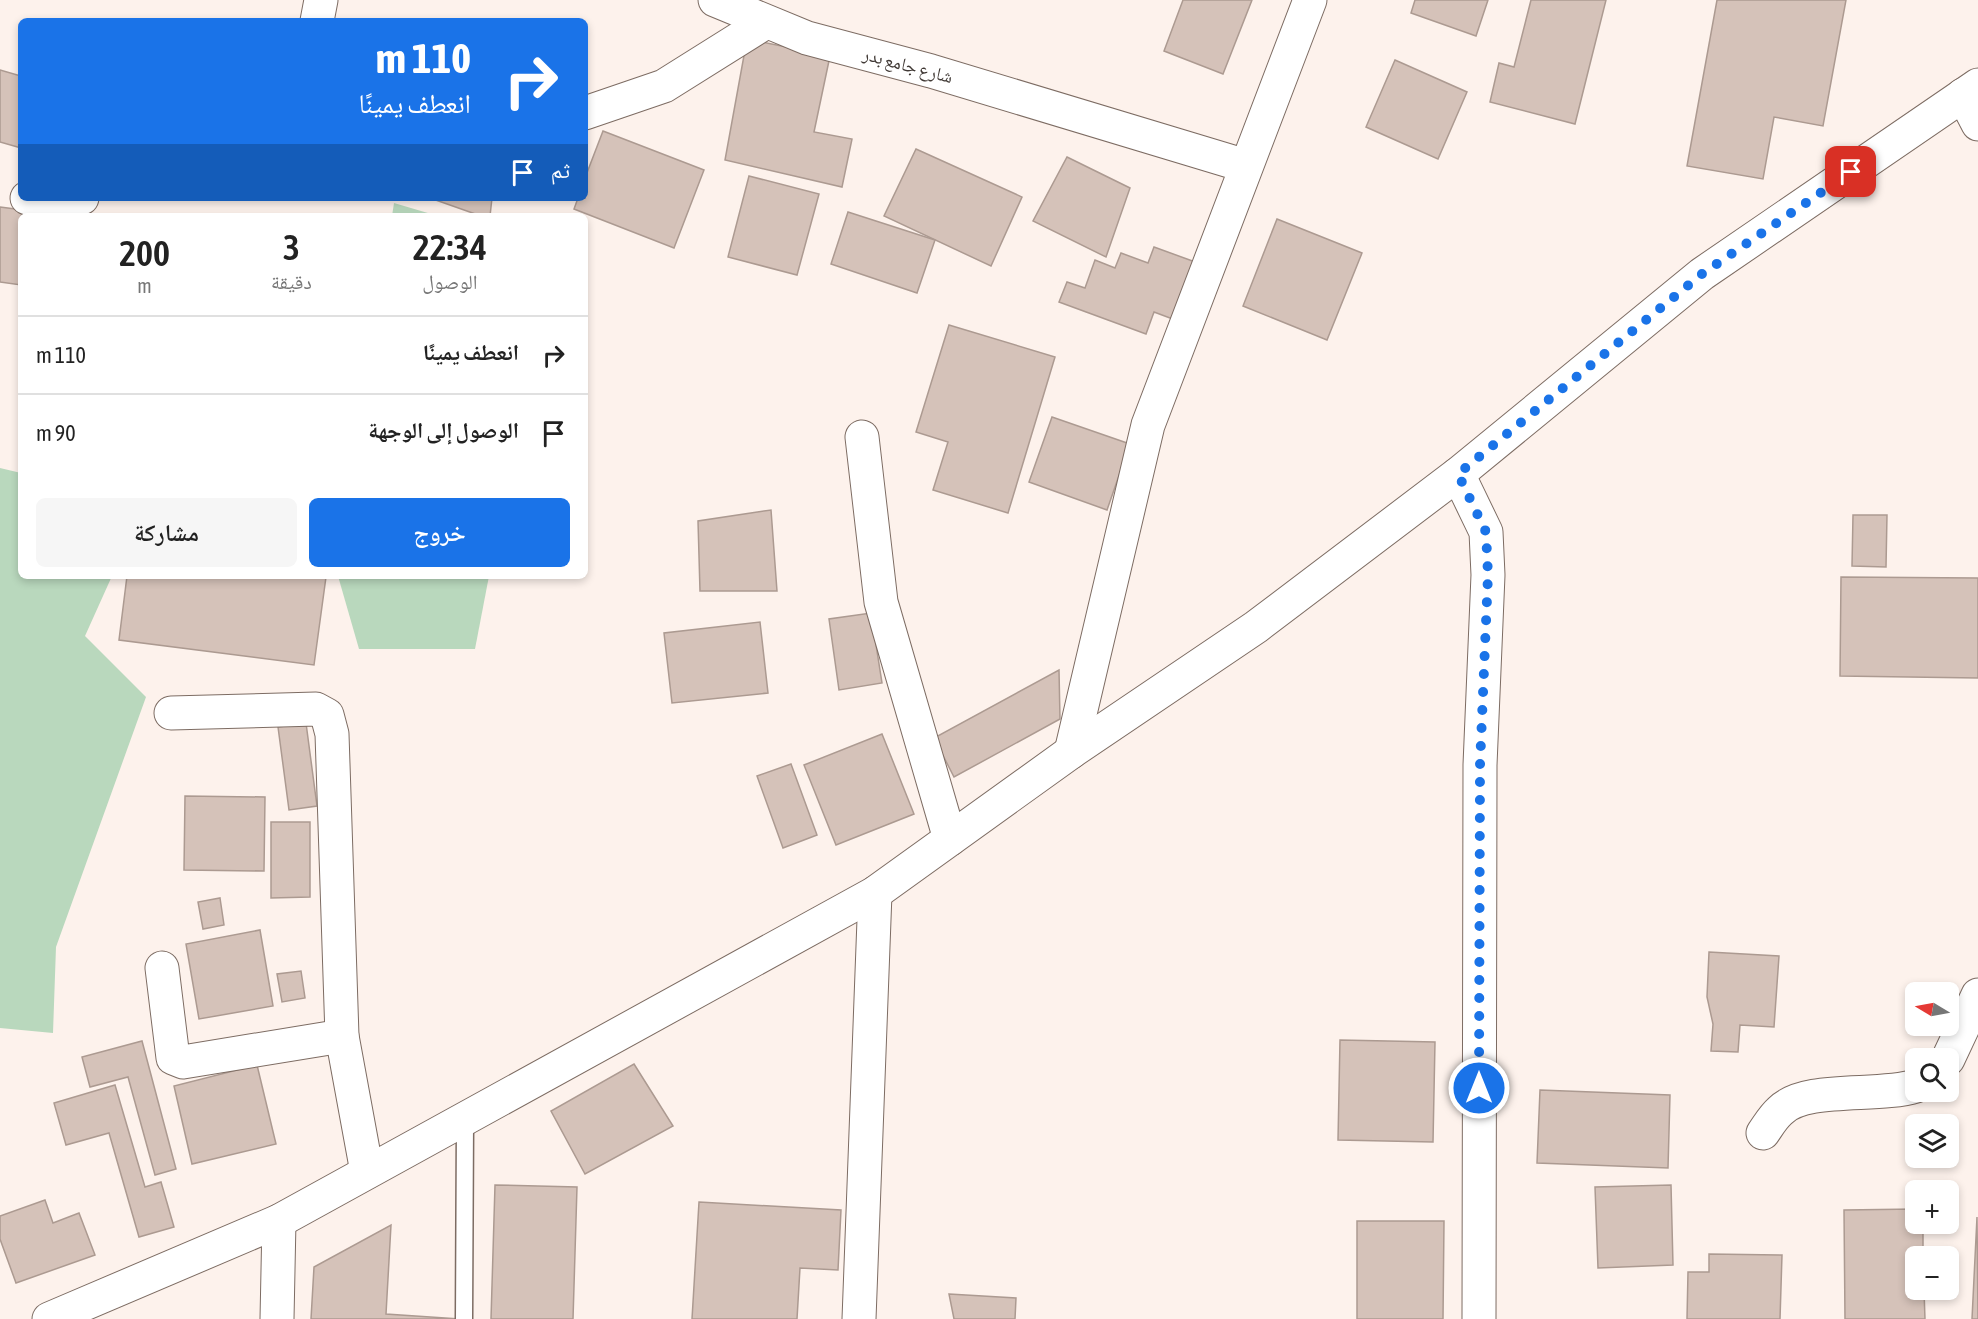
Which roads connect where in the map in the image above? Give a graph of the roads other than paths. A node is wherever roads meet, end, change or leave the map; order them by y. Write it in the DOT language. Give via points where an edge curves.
graph roads {
  1 [pos="321,0"];
  2 [pos="715,0"];
  3 [pos="1310,0"];
  4 [pos="318,18"];
  5 [pos="766,22"];
  6 [pos="1970,90"];
  7 [pos="588,112"];
  8 [pos="1978,124"];
  9 [pos="1246,166"];
  10 [pos="0,194"];
  11 [pos="18,197"];
  12 [pos="862,437"];
  13 [pos="1458,474"];
  14 [pos="171,713"];
  15 [pos="1071,752"];
  16 [pos="950,839"];
  17 [pos="875,893"];
  18 [pos="162,968"];
  19 [pos="1978,995"];
  20 [pos="342,1036"];
  21 [pos="1953,1048"];
  22 [pos="1905,1089"];
  23 [pos="465,1121"];
  24 [pos="1763,1133"];
  25 [pos="367,1172"];
  26 [pos="279,1221"];
  27 [pos="63,1317"];
  28 [pos="277,1319"];
  29 [pos="464,1319"];
  30 [pos="859,1319"];
  31 [pos="1479,1319"];
  1 -- 4 [label="street"];
  2 -- 5 [label="street, شارع جامع بدر"];
  3 -- 9 [label="street"];
  5 -- 7 [label="street" via="664,86"];
  5 -- 9 [label="street, شارع جامع بدر" via="807,38 931,70"];
  6 -- 8 [label="street"];
  6 -- 13 [label="street" via="1702,274"];
  9 -- 15 [label="street" via="1148,425"];
  10 -- 11 [label="street"];
  12 -- 16 [label="street" via="880,602"];
  13 -- 15 [label="street" via="1256,627"];
  13 -- 31 [label="street" via="1486,532 1488,575 1480,765"];
  14 -- 20 [label="street" via="316,709 327,715 332,734"];
  15 -- 16 [label="street"];
  16 -- 17 [label="street"];
  17 -- 23 [label="street"];
  17 -- 30 [label="street"];
  18 -- 20 [label="street" via="173,1058 183,1062"];
  19 -- 21 [label="street"];
  20 -- 25 [label="street"];
  22 -- 24 [label="street" via="1802,1097 1780,1110"];
  23 -- 25 [label="street"];
  23 -- 29 [label="lane"];
  25 -- 26 [label="street"];
  26 -- 27 [label="street"];
  26 -- 28 [label="street"];
}
